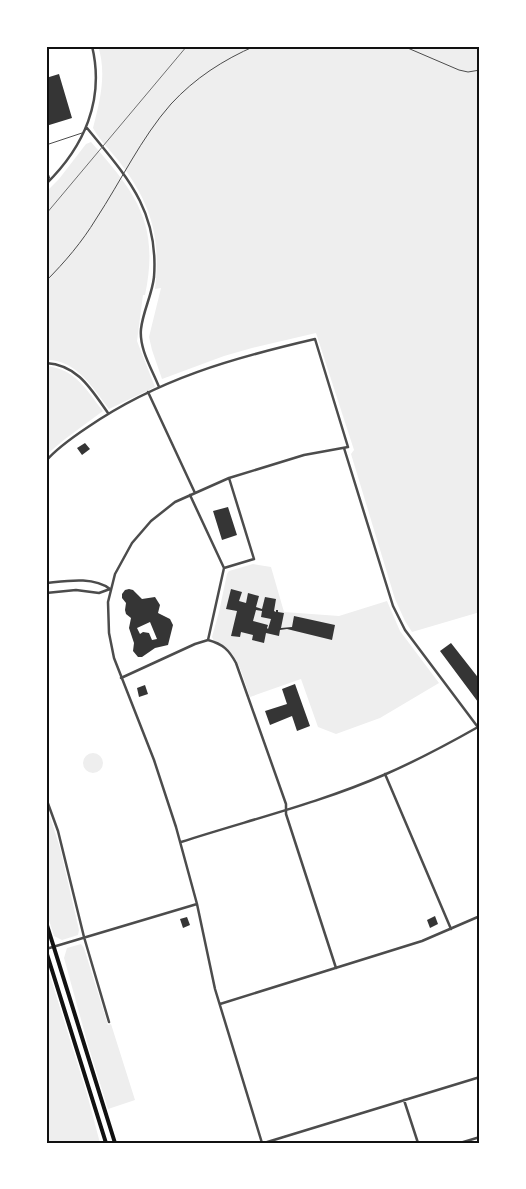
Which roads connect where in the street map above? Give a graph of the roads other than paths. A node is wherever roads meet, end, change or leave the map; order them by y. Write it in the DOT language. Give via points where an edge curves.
graph roads {
  1 [pos="92,46"];
  2 [pos="255,46"];
  3 [pos="403,46"];
  4 [pos="480,70"];
  5 [pos="87,128"];
  6 [pos="85,132"];
  7 [pos="46,145"];
  8 [pos="46,168"];
  9 [pos="124,173"];
  10 [pos="50,180"];
  11 [pos="46,184"];
  12 [pos="46,281"];
  13 [pos="47,363"];
  14 [pos="159,387"];
  15 [pos="148,392"];
  16 [pos="109,413"];
  17 [pos="344,448"];
  18 [pos="46,461"];
  19 [pos="229,478"];
  20 [pos="195,493"];
  21 [pos="190,495"];
  22 [pos="224,568"];
  23 [pos="46,583"];
  24 [pos="110,589"];
  25 [pos="46,593"];
  26 [pos="208,640"];
  27 [pos="121,678"];
  28 [pos="479,729"];
  29 [pos="385,774"];
  30 [pos="46,798"];
  31 [pos="286,809"];
  32 [pos="180,842"];
  33 [pos="197,904"];
  34 [pos="480,916"];
  35 [pos="46,922"];
  36 [pos="450,929"];
  37 [pos="84,937"];
  38 [pos="54,947"];
  39 [pos="46,950"];
  40 [pos="336,968"];
  41 [pos="220,1004"];
  42 [pos="109,1022"];
  43 [pos="480,1078"];
  44 [pos="404,1100"];
  45 [pos="480,1137"];
  46 [pos="106,1143"];
  47 [pos="115,1143"];
  48 [pos="263,1143"];
  49 [pos="418,1143"];
  50 [pos="460,1143"];
  1 -- 5 [label="street" via="96,85"];
  2 -- 9 [label="lane" via="218,64 186,89 155,124"];
  3 -- 4 [label="lane" via="459,70"];
  5 -- 6 [label="street"];
  5 -- 9 [label="street"];
  6 -- 7 [label="lane"];
  6 -- 10 [label="street"];
  8 -- 10 [label="lane"];
  9 -- 12 [label="lane" via="84,237"];
  9 -- 14 [label="street" via="144,208 152,238 153,278 141,338"];
  10 -- 11 [label="street"];
  13 -- 16 [label="street" via="63,366 76,374"];
  14 -- 15 [label="street"];
  14 -- 17 [label="street" via="229,360 315,339 348,447"];
  15 -- 16 [label="street"];
  15 -- 20 [label="street"];
  16 -- 18 [label="street"];
  17 -- 19 [label="street"];
  17 -- 28 [label="street" via="393,606 405,630"];
  19 -- 20 [label="street"];
  19 -- 22 [label="street" via="254,559"];
  20 -- 21 [label="street"];
  21 -- 22 [label="street"];
  21 -- 24 [label="street" via="163,510 140,532 124,557"];
  22 -- 26 [label="street"];
  23 -- 24 [label="street" via="94,582 103,583"];
  24 -- 25 [label="street" via="99,593 76,590"];
  24 -- 27 [label="street" via="109,633"];
  26 -- 27 [label="street"];
  26 -- 31 [label="street" via="230,652 236,664"];
  27 -- 32 [label="street" via="154,760"];
  28 -- 29 [label="street"];
  29 -- 31 [label="street"];
  29 -- 36 [label="street"];
  30 -- 37 [label="street" via="66,861"];
  31 -- 32 [label="street"];
  31 -- 40 [label="street"];
  32 -- 33 [label="street"];
  33 -- 37 [label="street"];
  33 -- 41 [label="street"];
  34 -- 36 [label="street"];
  35 -- 38 [label="main road"];
  36 -- 40 [label="street"];
  37 -- 38 [label="street"];
  37 -- 42 [label="street"];
  38 -- 39 [label="street"];
  38 -- 47 [label="main road"];
  39 -- 46 [label="main road"];
  40 -- 41 [label="street"];
  41 -- 48 [label="street"];
  43 -- 44 [label="street"];
  44 -- 48 [label="street"];
  44 -- 49 [label="street"];
  45 -- 50 [label="street"];
}
